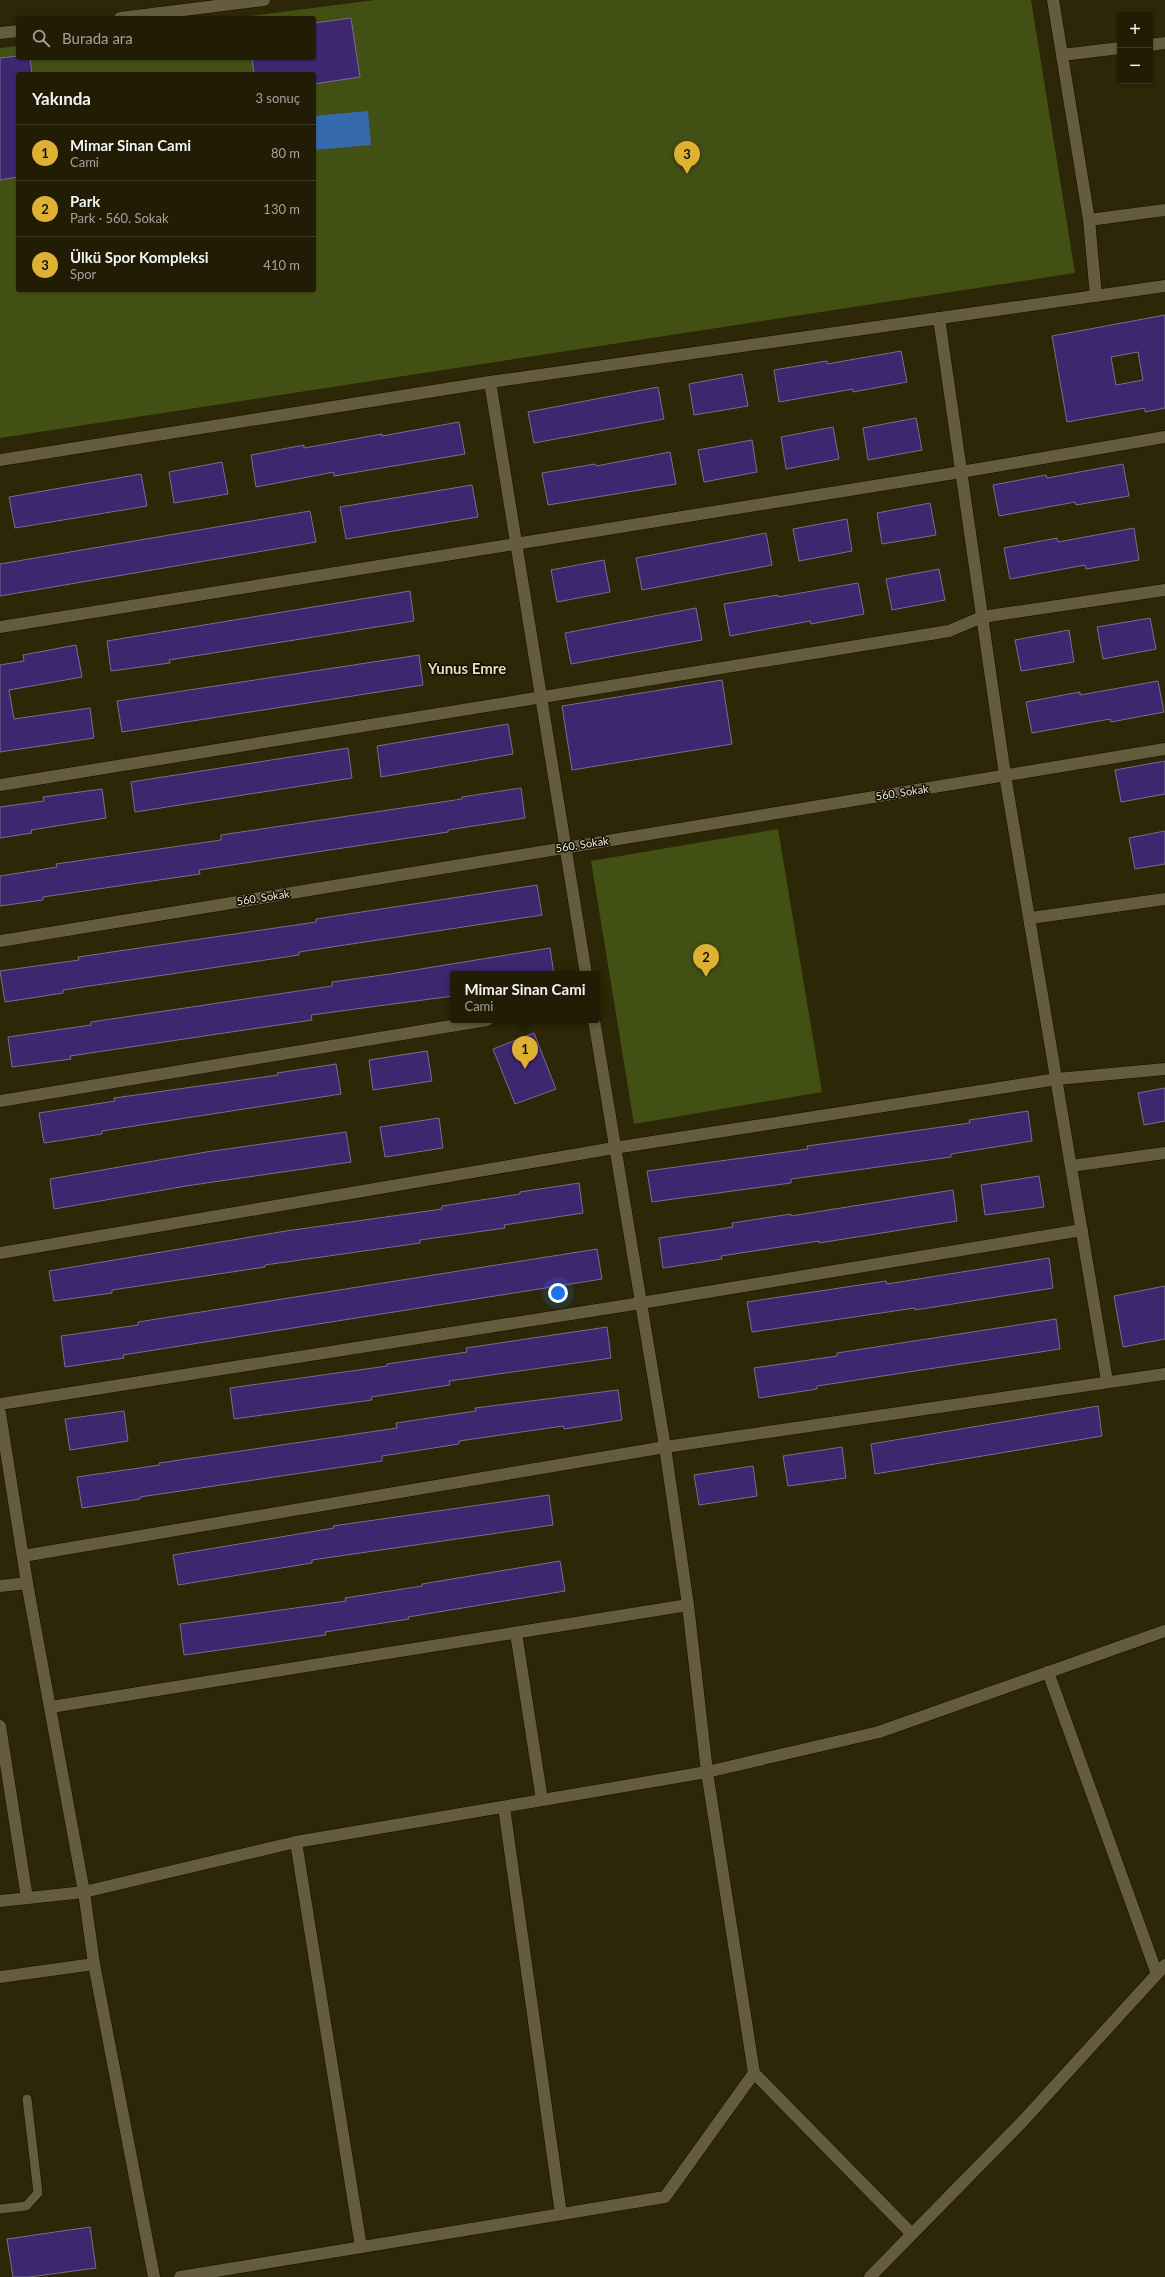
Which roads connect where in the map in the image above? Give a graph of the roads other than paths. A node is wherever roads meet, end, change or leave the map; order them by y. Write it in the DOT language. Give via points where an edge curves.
graph roads {
  1 [pos="264,0"];
  2 [pos="1053,0"];
  3 [pos="136,16"];
  4 [pos="16,31"];
  5 [pos="0,33"];
  6 [pos="1165,43"];
  7 [pos="1153,45"];
  8 [pos="1117,48"];
  9 [pos="1062,55"];
  10 [pos="1165,210"];
  11 [pos="1089,220"];
  12 [pos="1165,286"];
  13 [pos="1096,296"];
  14 [pos="939,318"];
  15 [pos="490,382"];
  16 [pos="1165,437"];
  17 [pos="0,460"];
  18 [pos="961,472"];
  19 [pos="516,543"];
  20 [pos="1165,590"];
  21 [pos="982,617"];
  22 [pos="0,627"];
  23 [pos="541,699"];
  24 [pos="1165,749"];
  25 [pos="1005,775"];
  26 [pos="0,786"];
  27 [pos="566,847"];
  28 [pos="1165,898"];
  29 [pos="1030,918"];
  30 [pos="0,941"];
  31 [pos="586,971"];
  32 [pos="469,1023"];
  33 [pos="594,1023"];
  34 [pos="1165,1068"];
  35 [pos="1057,1079"];
  36 [pos="0,1101"];
  37 [pos="614,1148"];
  38 [pos="1165,1153"];
  39 [pos="1071,1166"];
  40 [pos="1082,1230"];
  41 [pos="0,1253"];
  42 [pos="640,1303"];
  43 [pos="1165,1374"];
  44 [pos="1107,1381"];
  45 [pos="0,1404"];
  46 [pos="0,1414"];
  47 [pos="665,1447"];
  48 [pos="24,1556"];
  49 [pos="27,1583"];
  50 [pos="0,1586"];
  51 [pos="688,1605"];
  52 [pos="1165,1631"];
  53 [pos="516,1633"];
  54 [pos="1048,1672"];
  55 [pos="51,1707"];
  56 [pos="0,1726"];
  57 [pos="707,1772"];
  58 [pos="542,1800"];
  59 [pos="504,1807"];
  60 [pos="296,1842"];
  61 [pos="84,1892"];
  62 [pos="28,1898"];
  63 [pos="0,1901"];
  64 [pos="94,1964"];
  65 [pos="1161,1969"];
  66 [pos="0,1977"];
  67 [pos="754,2073"];
  68 [pos="27,2099"];
  69 [pos="0,2209"];
  70 [pos="561,2214"];
  71 [pos="912,2234"];
  72 [pos="361,2247"];
  73 [pos="154,2277"];
  74 [pos="180,2277"];
  75 [pos="870,2277"];
  1 -- 3 [label="street"];
  2 -- 9 [label="street"];
  4 -- 5 [label="street"];
  6 -- 7 [label="street"];
  8 -- 9 [label="street"];
  9 -- 11 [label="street"];
  10 -- 11 [label="street"];
  11 -- 13 [label="street"];
  12 -- 13 [label="street"];
  13 -- 14 [label="street"];
  14 -- 15 [label="street"];
  14 -- 18 [label="street"];
  15 -- 17 [label="street"];
  15 -- 19 [label="street"];
  16 -- 18 [label="street"];
  18 -- 19 [label="street"];
  18 -- 21 [label="street"];
  19 -- 22 [label="street"];
  19 -- 23 [label="street"];
  20 -- 21 [label="street"];
  21 -- 23 [label="street" via="949,631"];
  21 -- 25 [label="street"];
  23 -- 26 [label="street"];
  23 -- 27 [label="street"];
  24 -- 25 [label="street, 560. Sokak"];
  25 -- 27 [label="street, 560. Sokak"];
  25 -- 29 [label="street"];
  27 -- 30 [label="street, 560. Sokak"];
  27 -- 31 [label="street"];
  28 -- 29 [label="street"];
  29 -- 35 [label="street"];
  32 -- 36 [label="street"];
  33 -- 37 [label="street"];
  34 -- 35 [label="street"];
  35 -- 37 [label="street"];
  35 -- 39 [label="street"];
  37 -- 41 [label="street"];
  37 -- 42 [label="street"];
  38 -- 39 [label="street"];
  39 -- 40 [label="street"];
  40 -- 42 [label="street"];
  40 -- 44 [label="street"];
  42 -- 45 [label="street"];
  42 -- 47 [label="street"];
  43 -- 44 [label="street"];
  44 -- 47 [label="street"];
  46 -- 48 [label="street"];
  47 -- 48 [label="street"];
  47 -- 51 [label="street"];
  48 -- 49 [label="street"];
  49 -- 50 [label="street"];
  49 -- 55 [label="street"];
  51 -- 53 [label="street"];
  51 -- 57 [label="street"];
  52 -- 54 [label="street"];
  53 -- 55 [label="street"];
  53 -- 58 [label="street"];
  54 -- 57 [label="street" via="879,1732"];
  54 -- 65 [label="street"];
  55 -- 61 [label="street"];
  56 -- 62 [label="street"];
  57 -- 58 [label="street"];
  57 -- 67 [label="street"];
  58 -- 59 [label="street"];
  59 -- 60 [label="street"];
  59 -- 70 [label="street"];
  60 -- 61 [label="street"];
  60 -- 72 [label="street"];
  61 -- 62 [label="street"];
  61 -- 64 [label="street"];
  62 -- 63 [label="street"];
  64 -- 66 [label="street"];
  64 -- 73 [label="street"];
  65 -- 71 [label="street" via="1023,2121"];
  67 -- 70 [label="street" via="665,2197"];
  67 -- 71 [label="street"];
  68 -- 69 [label="lane" via="38,2193 26,2206"];
  70 -- 72 [label="street"];
  71 -- 75 [label="street"];
  72 -- 74 [label="street"];
}
